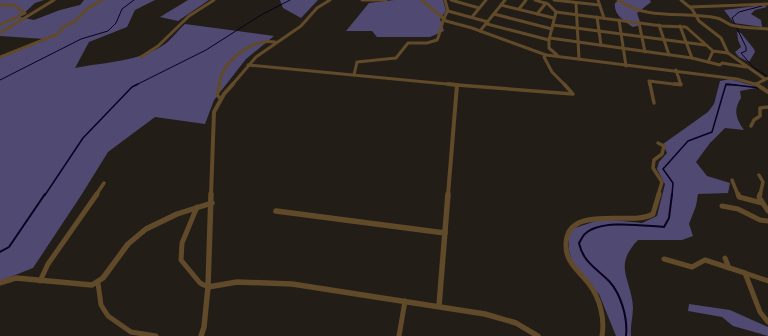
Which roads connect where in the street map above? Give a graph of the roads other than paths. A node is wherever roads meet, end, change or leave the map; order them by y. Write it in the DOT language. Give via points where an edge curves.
graph roads {
  1 [pos="54,0"];
  2 [pos="102,0"];
  3 [pos="214,0"];
  4 [pos="330,0"];
  5 [pos="362,0"];
  6 [pos="386,0"];
  7 [pos="422,0"];
  8 [pos="445,0"];
  9 [pos="451,0"];
  10 [pos="486,0"];
  11 [pos="505,0"];
  12 [pos="526,0"];
  13 [pos="535,0"];
  14 [pos="554,0"];
  15 [pos="598,0"];
  16 [pos="618,0"];
  17 [pos="681,0"];
  18 [pos="545,2"];
  19 [pos="576,3"];
  20 [pos="768,4"];
  21 [pos="0,5"];
  22 [pos="501,5"];
  23 [pos="599,5"];
  24 [pos="690,7"];
  25 [pos="479,8"];
  26 [pos="519,9"];
  27 [pos="448,11"];
  28 [pos="556,12"];
  29 [pos="24,13"];
  30 [pos="494,14"];
  31 [pos="537,14"];
  32 [pos="576,14"];
  33 [pos="30,16"];
  34 [pos="597,17"];
  35 [pos="696,17"];
  36 [pos="472,18"];
  37 [pos="554,18"];
  38 [pos="604,18"];
  39 [pos="442,19"];
  40 [pos="619,20"];
  41 [pos="488,23"];
  42 [pos="639,23"];
  43 [pos="0,25"];
  44 [pos="553,25"];
  45 [pos="659,26"];
  46 [pos="680,26"];
  47 [pos="578,28"];
  48 [pos="552,29"];
  49 [pos="768,29"];
  50 [pos="480,31"];
  51 [pos="599,31"];
  52 [pos="0,33"];
  53 [pos="621,35"];
  54 [pos="642,37"];
  55 [pos="550,39"];
  56 [pos="664,40"];
  57 [pos="276,42"];
  58 [pos="578,43"];
  59 [pos="687,43"];
  60 [pos="601,45"];
  61 [pos="706,45"];
  62 [pos="549,48"];
  63 [pos="623,49"];
  64 [pos="713,51"];
  65 [pos="645,52"];
  66 [pos="539,53"];
  67 [pos="728,53"];
  68 [pos="546,55"];
  69 [pos="669,55"];
  70 [pos="0,57"];
  71 [pos="141,57"];
  72 [pos="564,58"];
  73 [pos="692,58"];
  74 [pos="579,59"];
  75 [pos="708,62"];
  76 [pos="248,65"];
  77 [pos="626,66"];
  78 [pos="747,67"];
  79 [pos="676,70"];
  80 [pos="354,74"];
  81 [pos="767,79"];
  82 [pos="756,84"];
  83 [pos="457,85"];
  84 [pos="767,91"];
  85 [pos="221,99"];
  86 [pos="654,104"];
  87 [pos="768,107"];
  88 [pos="751,126"];
  89 [pos="658,143"];
  90 [pos="759,175"];
  91 [pos="732,180"];
  92 [pos="104,183"];
  93 [pos="212,203"];
  94 [pos="762,203"];
  95 [pos="722,206"];
  96 [pos="197,207"];
  97 [pos="276,211"];
  98 [pos="768,211"];
  99 [pos="768,221"];
  100 [pos="445,233"];
  101 [pos="664,258"];
  102 [pos="725,258"];
  103 [pos="729,268"];
  104 [pos="745,273"];
  105 [pos="40,280"];
  106 [pos="768,281"];
  107 [pos="0,283"];
  108 [pos="98,283"];
  109 [pos="208,287"];
  110 [pos="405,301"];
  111 [pos="439,306"];
  112 [pos="768,322"];
  113 [pos="156,336"];
  114 [pos="201,336"];
  115 [pos="399,336"];
  116 [pos="538,336"];
  117 [pos="602,336"];
  1 -- 33 [label="street"];
  2 -- 70 [label="street" via="88,8 74,22 63,27 58,34"];
  3 -- 71 [label="street" via="193,13 158,46"];
  4 -- 57 [label="street" via="314,10 301,26"];
  5 -- 6 [label="street"];
  7 -- 39 [label="street"];
  8 -- 27 [label="street"];
  9 -- 25 [label="street"];
  10 -- 25 [label="street"];
  11 -- 22 [label="street"];
  12 -- 26 [label="street"];
  13 -- 18 [label="street"];
  14 -- 19 [label="street"];
  15 -- 23 [label="street"];
  16 -- 35 [label="street" via="638,11"];
  17 -- 24 [label="street"];
  18 -- 28 [label="street"];
  18 -- 31 [label="street"];
  19 -- 23 [label="street"];
  19 -- 32 [label="street"];
  20 -- 24 [label="street"];
  21 -- 29 [label="street" via="10,3 19,6"];
  22 -- 26 [label="street"];
  22 -- 30 [label="street"];
  23 -- 38 [label="street"];
  24 -- 35 [label="street"];
  25 -- 36 [label="street"];
  26 -- 31 [label="street"];
  27 -- 36 [label="street"];
  27 -- 39 [label="street"];
  28 -- 32 [label="street"];
  28 -- 37 [label="street"];
  29 -- 33 [label="street"];
  29 -- 43 [label="street"];
  30 -- 41 [label="street"];
  30 -- 48 [label="street"];
  31 -- 37 [label="street"];
  32 -- 34 [label="street"];
  32 -- 47 [label="street"];
  33 -- 52 [label="street" via="15,22"];
  34 -- 38 [label="street"];
  34 -- 51 [label="street"];
  35 -- 49 [label="street" via="718,18 735,25"];
  35 -- 67 [label="street" via="721,38"];
  36 -- 41 [label="street"];
  37 -- 44 [label="street"];
  38 -- 40 [label="street"];
  39 -- 50 [label="street"];
  39 -- 80 [label="street" via="442,29 437,40 408,43 396,58 357,62"];
  40 -- 42 [label="street"];
  40 -- 53 [label="street"];
  41 -- 50 [label="street"];
  41 -- 55 [label="street"];
  42 -- 45 [label="street"];
  42 -- 54 [label="street"];
  44 -- 47 [label="street"];
  44 -- 48 [label="street"];
  45 -- 46 [label="street"];
  45 -- 56 [label="street"];
  46 -- 59 [label="street"];
  46 -- 61 [label="street" via="686,27"];
  47 -- 51 [label="street"];
  47 -- 58 [label="street"];
  48 -- 55 [label="street"];
  50 -- 66 [label="street"];
  51 -- 53 [label="street"];
  51 -- 60 [label="street"];
  53 -- 54 [label="street"];
  53 -- 63 [label="street"];
  54 -- 56 [label="street"];
  54 -- 65 [label="street"];
  55 -- 58 [label="street"];
  55 -- 62 [label="street"];
  56 -- 59 [label="street"];
  56 -- 69 [label="street"];
  57 -- 76 [label="street"];
  57 -- 85 [label="street" via="257,45 232,59 220,80 217,95"];
  58 -- 60 [label="street"];
  58 -- 74 [label="street"];
  59 -- 61 [label="street"];
  59 -- 73 [label="street"];
  60 -- 63 [label="street"];
  61 -- 64 [label="street"];
  62 -- 66 [label="street"];
  62 -- 72 [label="street"];
  63 -- 65 [label="street"];
  63 -- 77 [label="street"];
  64 -- 67 [label="street"];
  64 -- 75 [label="street"];
  65 -- 69 [label="street"];
  66 -- 68 [label="street"];
  67 -- 78 [label="street"];
  68 -- 72 [label="street"];
  68 -- 83 [label="street" via="544,57 552,72 573,94"];
  69 -- 73 [label="street"];
  72 -- 74 [label="street"];
  73 -- 75 [label="street"];
  74 -- 77 [label="street"];
  75 -- 78 [label="street"];
  76 -- 80 [label="street"];
  76 -- 85 [label="street"];
  77 -- 79 [label="street"];
  78 -- 81 [label="street"];
  79 -- 82 [label="street"];
  79 -- 86 [label="street" via="680,85 649,81"];
  80 -- 83 [label="street"];
  81 -- 82 [label="street"];
  82 -- 84 [label="street"];
  83 -- 100 [label="street"];
  85 -- 93 [label="street" via="214,117"];
  87 -- 88 [label="street" via="760,108 760,116"];
  89 -- 117 [label="street" via="664,146 662,154 654,160 653,168 662,182 653,214 642,219 620,217 585,220 569,230 566,240 568,260 596,295 604,329"];
  90 -- 94 [label="street" via="763,182 759,197"];
  91 -- 94 [label="street" via="739,197"];
  92 -- 105 [label="street" via="48,264"];
  93 -- 96 [label="street"];
  93 -- 109 [label="street"];
  94 -- 98 [label="street"];
  95 -- 99 [label="street" via="738,209 760,220"];
  96 -- 108 [label="street" via="171,215 138,234"];
  96 -- 109 [label="street" via="182,243 181,260 200,283"];
  97 -- 100 [label="street"];
  100 -- 111 [label="street"];
  101 -- 103 [label="street" via="692,267 705,260"];
  102 -- 103 [label="street"];
  103 -- 104 [label="street"];
  104 -- 106 [label="street"];
  104 -- 112 [label="street" via="760,312"];
  105 -- 107 [label="street" via="16,278"];
  105 -- 108 [label="street" via="92,285"];
  108 -- 113 [label="street" via="99,300 106,315 125,325 130,332"];
  109 -- 110 [label="street" via="237,282 274,282"];
  109 -- 114 [label="street"];
  110 -- 111 [label="street"];
  110 -- 115 [label="street"];
  111 -- 116 [label="street" via="485,314 516,323"];
}
